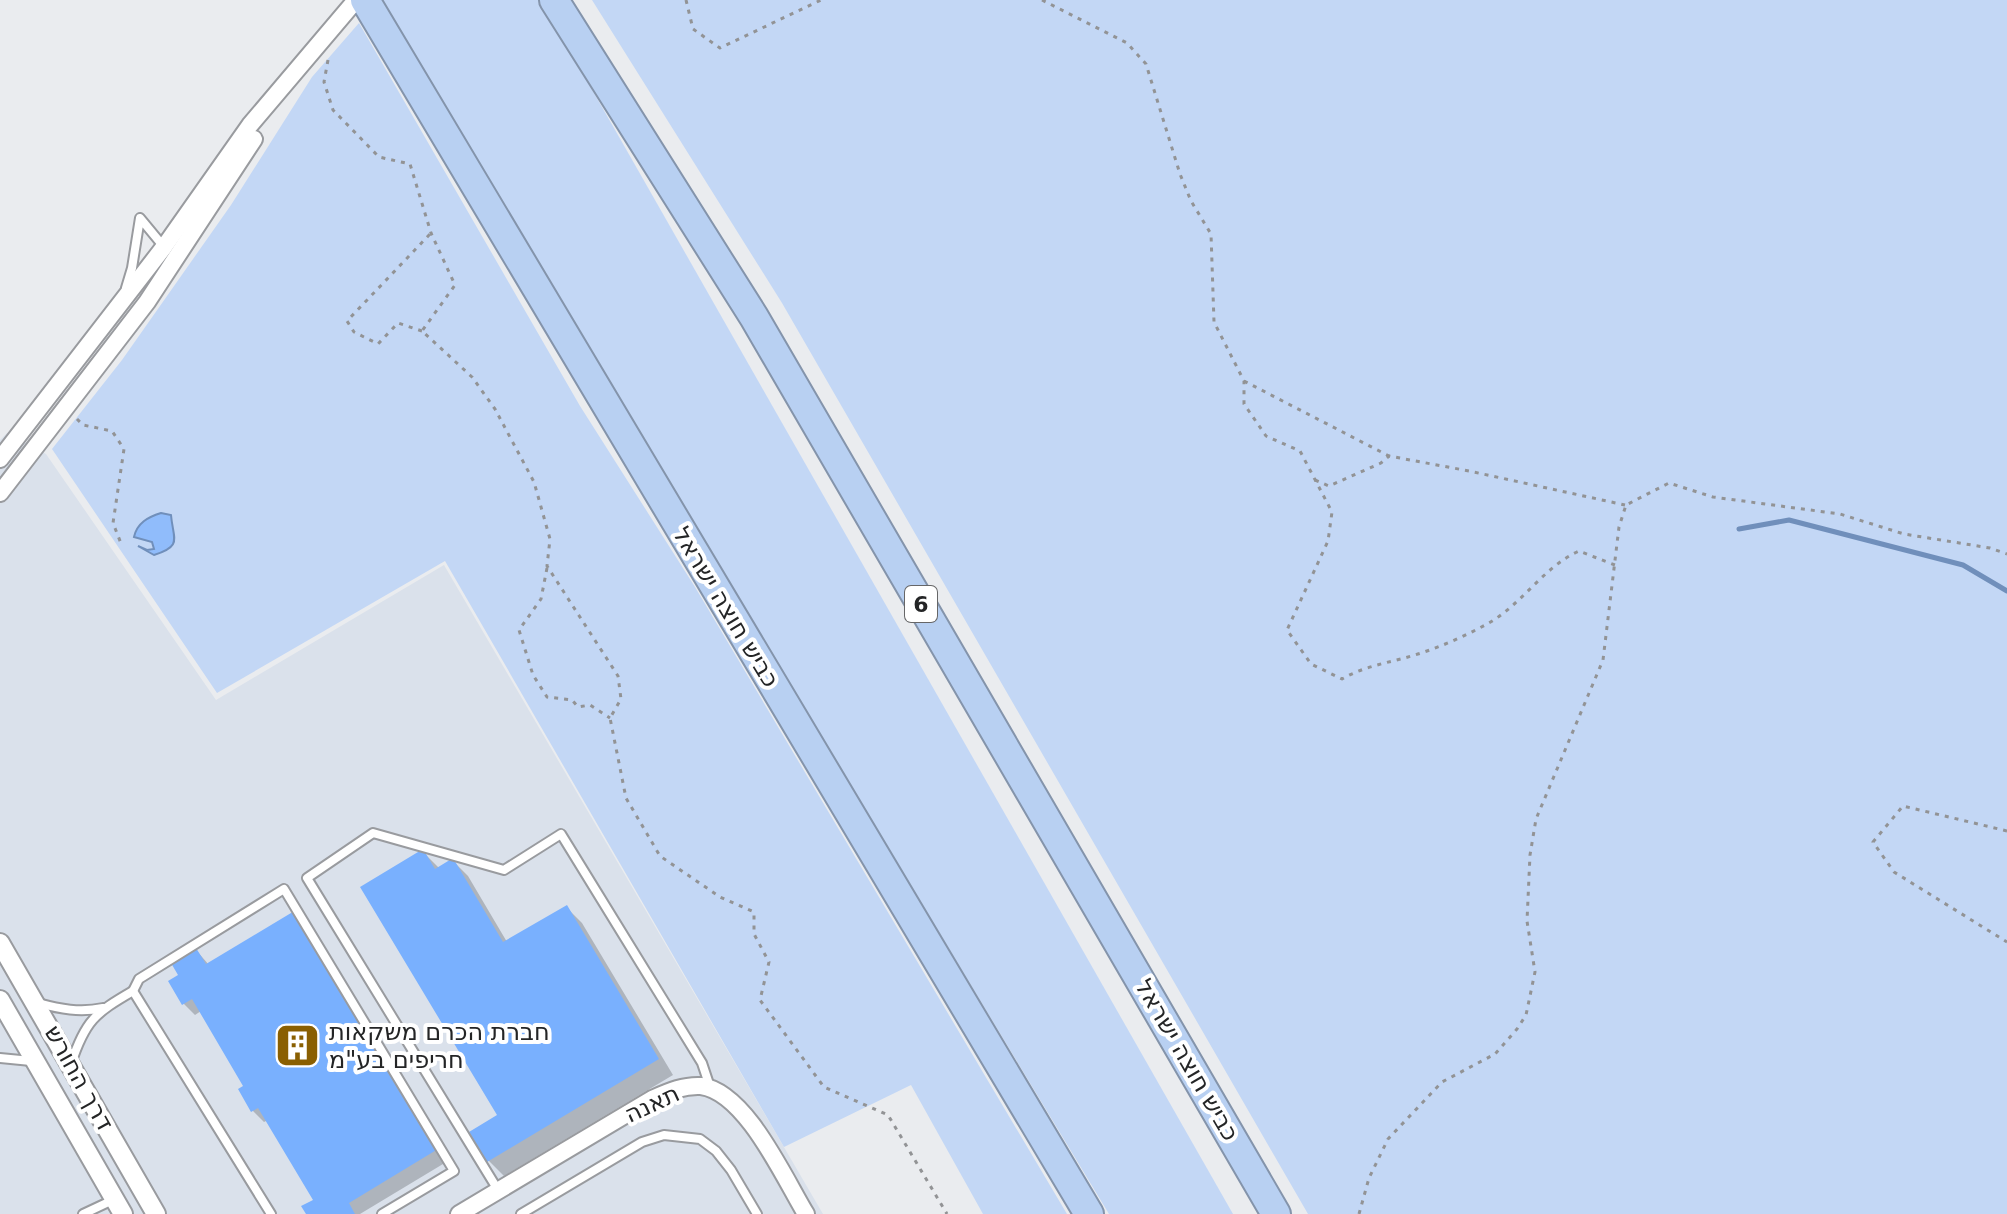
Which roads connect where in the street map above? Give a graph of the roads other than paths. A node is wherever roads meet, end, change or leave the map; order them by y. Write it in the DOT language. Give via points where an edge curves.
graph roads {
  1 [pos="356,0"];
  2 [pos="365,0"];
  3 [pos="554,0"];
  4 [pos="333,27"];
  5 [pos="164,247"];
  6 [pos="171,267"];
  7 [pos="121,303"];
  8 [pos="3,451"];
  9 [pos="0,493"];
  10 [pos="0,943"];
  11 [pos="133,991"];
  12 [pos="37,1003"];
  13 [pos="1,1008"];
  14 [pos="104,1008"];
  15 [pos="0,1058"];
  16 [pos="36,1062"];
  17 [pos="71,1064"];
  18 [pos="710,1088"];
  19 [pos="498,1190"];
  20 [pos="119,1207"];
  21 [pos="83,1214"];
  22 [pos="156,1214"];
  23 [pos="271,1214"];
  24 [pos="382,1214"];
  25 [pos="459,1214"];
  26 [pos="521,1214"];
  27 [pos="757,1214"];
  28 [pos="806,1214"];
  29 [pos="1089,1214"];
  30 [pos="1276,1214"];
  1 -- 4 [label="street"];
  2 -- 29 [label="highway, כביש חוצה ישראל"];
  3 -- 30 [label="highway, כביש חוצה ישראל / 6" via="754,317"];
  4 -- 5 [label="street" via="250,125"];
  4 -- 6 [label="street"];
  5 -- 6 [label="lane"];
  5 -- 7 [label="street"];
  5 -- 7 [label="lane" via="140,218"];
  6 -- 9 [label="street"];
  7 -- 8 [label="street"];
  10 -- 12 [label="street, דרך החורש"];
  11 -- 14 [label="lane"];
  11 -- 23 [label="lane"];
  11 -- 24 [label="lane" via="139,979 284,889 454,1171"];
  12 -- 14 [label="lane" via="71,1011"];
  12 -- 17 [label="street, דרך החורש"];
  13 -- 16 [label="street, דרך החורש"];
  14 -- 17 [label="lane" via="82,1032"];
  15 -- 16 [label="lane"];
  16 -- 20 [label="street, דרך החורש"];
  17 -- 22 [label="street, דרך החורש"];
  18 -- 19 [label="street, תאנה" via="686,1087 652,1099"];
  18 -- 19 [label="lane" via="702,1063 561,834 504,870 373,833 307,878"];
  18 -- 28 [label="street, תאנה" via="746,1117"];
  19 -- 25 [label="street, תאנה"];
  20 -- 21 [label="lane"];
  26 -- 27 [label="lane" via="642,1142 664,1135 700,1139 716,1151"];
}
